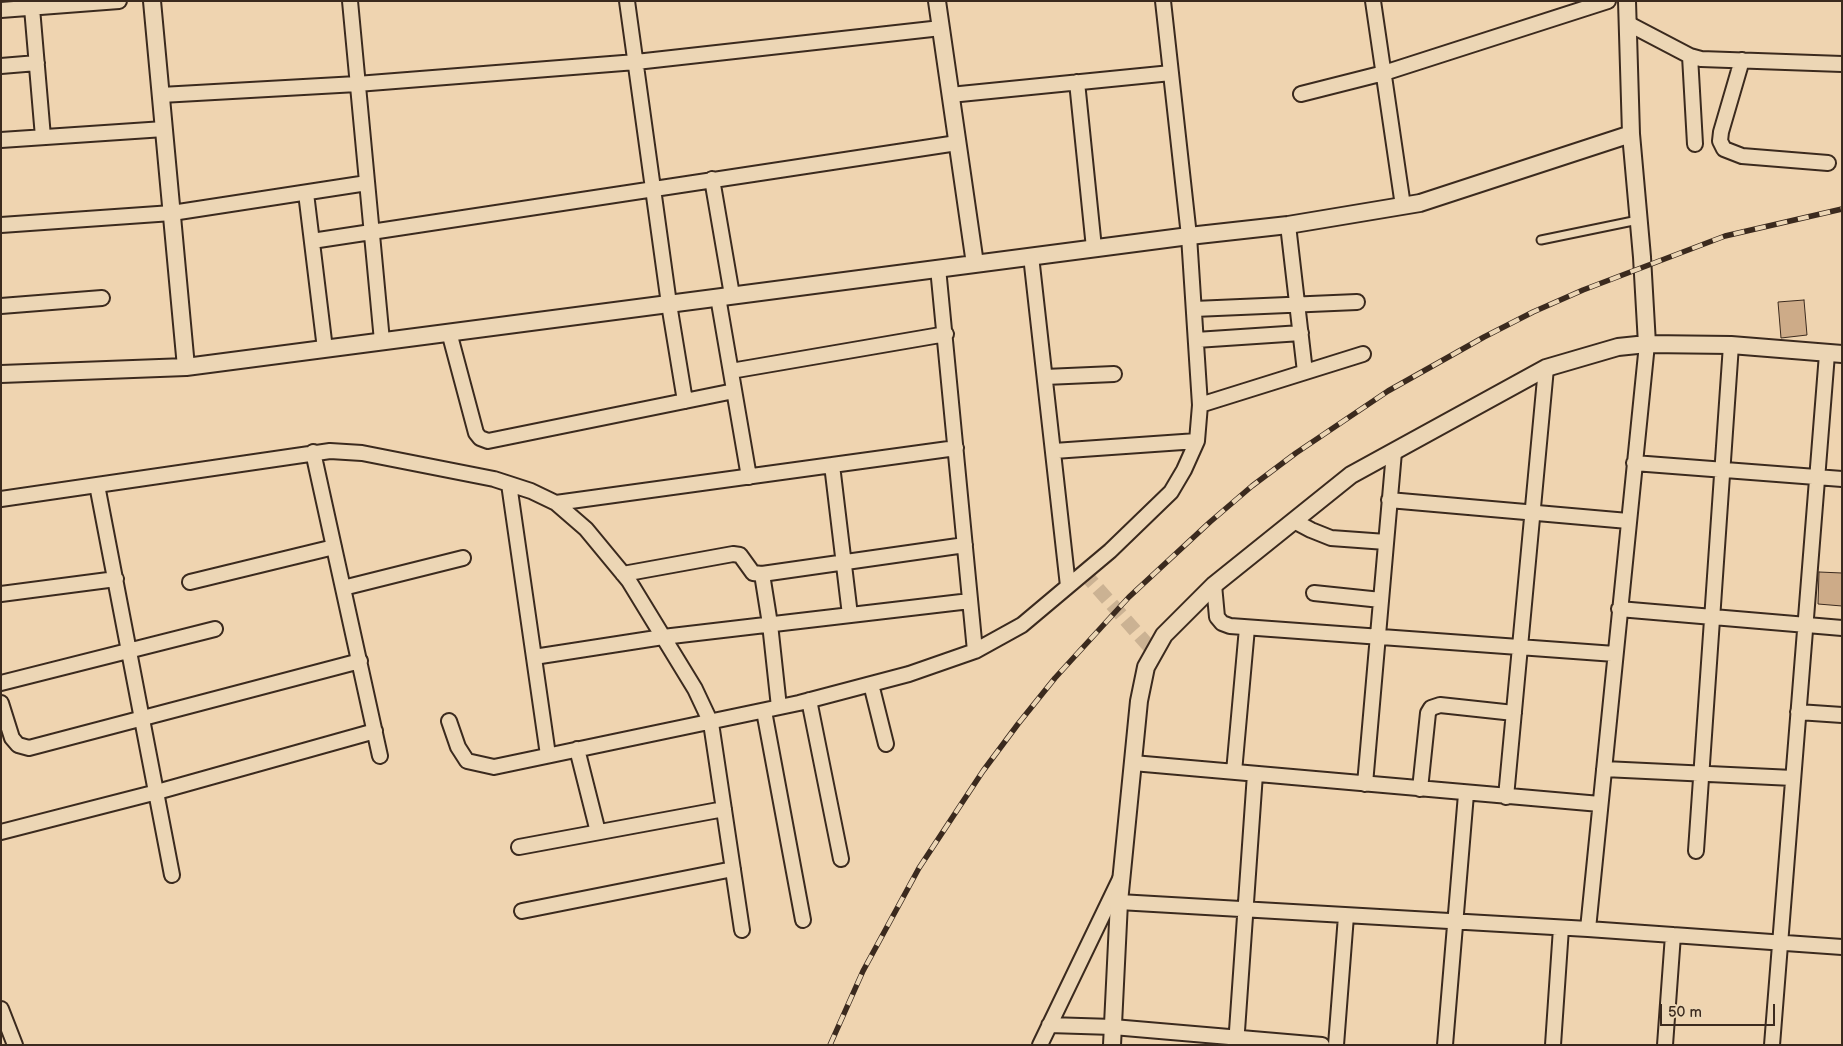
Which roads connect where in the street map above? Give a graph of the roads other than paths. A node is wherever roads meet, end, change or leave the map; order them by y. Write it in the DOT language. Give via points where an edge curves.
graph roads {
  1 [pos="119,1"];
  2 [pos="152,1"];
  3 [pos="350,1"];
  4 [pos="627,1"];
  5 [pos="937,1"];
  6 [pos="1163,1"];
  7 [pos="1373,1"];
  8 [pos="1608,1"];
  9 [pos="32,8"];
  10 [pos="1,10"];
  11 [pos="1626,10"];
  12 [pos="941,28"];
  13 [pos="1690,56"];
  14 [pos="1742,60"];
  15 [pos="636,62"];
  16 [pos="37,63"];
  17 [pos="1842,64"];
  18 [pos="1,66"];
  19 [pos="1384,72"];
  20 [pos="1171,73"];
  21 [pos="1077,82"];
  22 [pos="357,84"];
  23 [pos="1301,94"];
  24 [pos="161,95"];
  25 [pos="950,95"];
  26 [pos="164,129"];
  27 [pos="1632,134"];
  28 [pos="44,137"];
  29 [pos="1,140"];
  30 [pos="957,142"];
  31 [pos="1694,144"];
  32 [pos="1828,163"];
  33 [pos="712,179"];
  34 [pos="367,183"];
  35 [pos="653,187"];
  36 [pos="306,192"];
  37 [pos="1403,206"];
  38 [pos="172,213"];
  39 [pos="1639,219"];
  40 [pos="1,225"];
  41 [pos="1288,225"];
  42 [pos="372,231"];
  43 [pos="1189,236"];
  44 [pos="1541,240"];
  45 [pos="312,241"];
  46 [pos="1094,248"];
  47 [pos="1031,256"];
  48 [pos="975,264"];
  49 [pos="938,268"];
  50 [pos="725,296"];
  51 [pos="102,298"];
  52 [pos="1357,302"];
  53 [pos="669,304"];
  54 [pos="1298,305"];
  55 [pos="1,306"];
  56 [pos="1194,309"];
  57 [pos="449,332"];
  58 [pos="1301,333"];
  59 [pos="946,334"];
  60 [pos="1196,340"];
  61 [pos="382,341"];
  62 [pos="1647,344"];
  63 [pos="1731,346"];
  64 [pos="325,349"];
  65 [pos="1363,354"];
  66 [pos="1834,354"];
  67 [pos="186,367"];
  68 [pos="1546,368"];
  69 [pos="731,371"];
  70 [pos="1305,372"];
  71 [pos="1,374"];
  72 [pos="1114,374"];
  73 [pos="1045,377"];
  74 [pos="734,391"];
  75 [pos="685,401"];
  76 [pos="1200,405"];
  77 [pos="1197,441"];
  78 [pos="956,448"];
  79 [pos="1054,451"];
  80 [pos="314,452"];
  81 [pos="1394,452"];
  82 [pos="1634,463"];
  83 [pos="832,465"];
  84 [pos="1722,470"];
  85 [pos="749,477"];
  86 [pos="1817,478"];
  87 [pos="1842,479"];
  88 [pos="97,484"];
  89 [pos="509,484"];
  90 [pos="1,499"];
  91 [pos="1389,500"];
  92 [pos="556,503"];
  93 [pos="1532,514"];
  94 [pos="1294,521"];
  95 [pos="1628,521"];
  96 [pos="1386,542"];
  97 [pos="965,545"];
  98 [pos="334,547"];
  99 [pos="462,558"];
  100 [pos="843,560"];
  101 [pos="623,574"];
  102 [pos="762,574"];
  103 [pos="116,579"];
  104 [pos="190,582"];
  105 [pos="1214,585"];
  106 [pos="1068,586"];
  107 [pos="343,588"];
  108 [pos="1,594"];
  109 [pos="1314,594"];
  110 [pos="1381,600"];
  111 [pos="970,601"];
  112 [pos="1620,609"];
  113 [pos="850,615"];
  114 [pos="1712,617"];
  115 [pos="770,624"];
  116 [pos="1805,625"];
  117 [pos="1247,628"];
  118 [pos="1842,628"];
  119 [pos="215,629"];
  120 [pos="663,637"];
  121 [pos="1377,637"];
  122 [pos="1520,647"];
  123 [pos="975,651"];
  124 [pos="130,652"];
  125 [pos="1615,654"];
  126 [pos="534,657"];
  127 [pos="360,661"];
  128 [pos="1,683"];
  129 [pos="871,684"];
  130 [pos="809,700"];
  131 [pos="1,703"];
  132 [pos="780,708"];
  133 [pos="764,711"];
  134 [pos="1514,712"];
  135 [pos="1798,712"];
  136 [pos="1842,715"];
  137 [pos="143,718"];
  138 [pos="449,721"];
  139 [pos="711,722"];
  140 [pos="375,730"];
  141 [pos="886,744"];
  142 [pos="577,749"];
  143 [pos="548,755"];
  144 [pos="380,756"];
  145 [pos="1133,763"];
  146 [pos="1604,769"];
  147 [pos="1234,772"];
  148 [pos="1254,774"];
  149 [pos="1701,774"];
  150 [pos="1793,778"];
  151 [pos="1365,784"];
  152 [pos="1420,789"];
  153 [pos="157,792"];
  154 [pos="1466,794"];
  155 [pos="1506,797"];
  156 [pos="1600,804"];
  157 [pos="724,809"];
  158 [pos="1,832"];
  159 [pos="598,832"];
  160 [pos="519,847"];
  161 [pos="1696,851"];
  162 [pos="841,859"];
  163 [pos="733,869"];
  164 [pos="1122,874"];
  165 [pos="172,875"];
  166 [pos="1120,902"];
  167 [pos="1245,910"];
  168 [pos="522,911"];
  169 [pos="1346,916"];
  170 [pos="803,920"];
  171 [pos="1456,922"];
  172 [pos="1561,928"];
  173 [pos="1588,929"];
  174 [pos="742,930"];
  175 [pos="1673,935"];
  176 [pos="1780,942"];
  177 [pos="1842,948"];
  178 [pos="1,1009"];
  179 [pos="1049,1026"];
  180 [pos="1113,1027"];
  181 [pos="1236,1041"];
  182 [pos="15,1045"];
  183 [pos="1040,1045"];
  184 [pos="1112,1045"];
  185 [pos="1322,1045"];
  186 [pos="1336,1045"];
  187 [pos="1445,1045"];
  188 [pos="1553,1045"];
  189 [pos="1665,1045"];
  190 [pos="1772,1045"];
  1 -- 9 [label="street"];
  2 -- 24 [label="street"];
  3 -- 22 [label="street"];
  4 -- 15 [label="street"];
  5 -- 12 [label="street"];
  6 -- 20 [label="street"];
  7 -- 19 [label="street"];
  8 -- 19 [label="street"];
  9 -- 10 [label="street"];
  9 -- 16 [label="street"];
  11 -- 13 [label="street"];
  11 -- 27 [label="street"];
  12 -- 15 [label="street"];
  12 -- 25 [label="street"];
  13 -- 14 [label="street"];
  13 -- 31 [label="street"];
  14 -- 17 [label="street"];
  14 -- 32 [label="street" via="1721,132 1720,141 1724,149 1742,156"];
  15 -- 22 [label="street"];
  15 -- 35 [label="street"];
  16 -- 18 [label="street"];
  16 -- 28 [label="street"];
  19 -- 23 [label="street"];
  19 -- 37 [label="street"];
  20 -- 21 [label="street"];
  20 -- 43 [label="street"];
  21 -- 25 [label="street"];
  21 -- 46 [label="street"];
  22 -- 24 [label="street"];
  22 -- 34 [label="street"];
  24 -- 26 [label="street"];
  25 -- 30 [label="street"];
  26 -- 28 [label="street"];
  26 -- 38 [label="street"];
  27 -- 37 [label="street"];
  27 -- 39 [label="street"];
  28 -- 29 [label="street"];
  30 -- 33 [label="street"];
  30 -- 48 [label="street"];
  33 -- 35 [label="street"];
  33 -- 50 [label="street"];
  34 -- 36 [label="street"];
  34 -- 42 [label="street"];
  35 -- 42 [label="street"];
  35 -- 53 [label="street"];
  36 -- 38 [label="street"];
  36 -- 45 [label="street"];
  37 -- 41 [label="street"];
  38 -- 40 [label="street"];
  38 -- 67 [label="street"];
  39 -- 44 [label="lane"];
  39 -- 62 [label="street"];
  41 -- 43 [label="street"];
  41 -- 54 [label="street"];
  42 -- 45 [label="street"];
  42 -- 61 [label="street"];
  43 -- 46 [label="street"];
  43 -- 56 [label="street"];
  45 -- 64 [label="street"];
  46 -- 47 [label="street"];
  47 -- 48 [label="street"];
  47 -- 73 [label="street"];
  48 -- 49 [label="street"];
  49 -- 50 [label="street"];
  49 -- 59 [label="street"];
  50 -- 53 [label="street"];
  50 -- 69 [label="street"];
  51 -- 55 [label="street"];
  52 -- 54 [label="street"];
  53 -- 57 [label="street"];
  53 -- 75 [label="street"];
  54 -- 56 [label="street"];
  54 -- 58 [label="street"];
  56 -- 60 [label="street"];
  57 -- 61 [label="street"];
  57 -- 75 [label="street" via="476,433 488,441"];
  58 -- 60 [label="street"];
  58 -- 70 [label="street"];
  59 -- 69 [label="street"];
  59 -- 78 [label="street"];
  60 -- 76 [label="street"];
  61 -- 64 [label="street"];
  62 -- 63 [label="street"];
  62 -- 68 [label="street" via="1618,346"];
  62 -- 82 [label="street"];
  63 -- 66 [label="street"];
  63 -- 84 [label="street"];
  64 -- 67 [label="street"];
  65 -- 70 [label="street"];
  66 -- 86 [label="street"];
  67 -- 71 [label="street"];
  68 -- 81 [label="street"];
  68 -- 93 [label="street"];
  69 -- 74 [label="street"];
  70 -- 76 [label="street"];
  72 -- 73 [label="street"];
  73 -- 79 [label="street"];
  74 -- 75 [label="street"];
  74 -- 85 [label="street"];
  76 -- 77 [label="street"];
  77 -- 79 [label="street"];
  77 -- 106 [label="street" via="1171,492"];
  78 -- 83 [label="street"];
  78 -- 97 [label="street"];
  79 -- 106 [label="street"];
  80 -- 88 [label="street"];
  80 -- 89 [label="street" via="362,453"];
  80 -- 98 [label="street"];
  81 -- 91 [label="street"];
  81 -- 94 [label="street" via="1351,476"];
  82 -- 84 [label="street"];
  82 -- 95 [label="street"];
  83 -- 85 [label="street"];
  83 -- 100 [label="street"];
  84 -- 86 [label="street"];
  84 -- 114 [label="street"];
  85 -- 92 [label="street"];
  86 -- 87 [label="street"];
  86 -- 116 [label="street"];
  88 -- 90 [label="street"];
  88 -- 103 [label="street"];
  89 -- 92 [label="street"];
  89 -- 126 [label="street"];
  91 -- 93 [label="street"];
  91 -- 96 [label="street"];
  92 -- 101 [label="street" via="586,529"];
  93 -- 95 [label="street"];
  93 -- 122 [label="street"];
  94 -- 96 [label="street" via="1331,538"];
  94 -- 105 [label="street"];
  95 -- 112 [label="street"];
  96 -- 110 [label="street"];
  97 -- 100 [label="street"];
  97 -- 111 [label="street"];
  98 -- 104 [label="street"];
  98 -- 107 [label="street"];
  99 -- 107 [label="street"];
  100 -- 102 [label="street"];
  100 -- 113 [label="street"];
  101 -- 102 [label="street" via="733,554 740,556 754,573"];
  101 -- 120 [label="street"];
  102 -- 115 [label="street"];
  103 -- 108 [label="street"];
  103 -- 124 [label="street"];
  105 -- 117 [label="street" via="1218,617 1222,623"];
  105 -- 145 [label="street" via="1164,635 1146,668 1138,701"];
  106 -- 123 [label="street" via="1022,625"];
  107 -- 127 [label="street"];
  109 -- 110 [label="street"];
  110 -- 121 [label="street"];
  111 -- 113 [label="street"];
  111 -- 123 [label="street"];
  112 -- 114 [label="street"];
  112 -- 125 [label="street"];
  113 -- 115 [label="street"];
  114 -- 116 [label="street"];
  114 -- 149 [label="street"];
  115 -- 120 [label="street"];
  115 -- 132 [label="street"];
  116 -- 118 [label="street"];
  116 -- 135 [label="street"];
  117 -- 121 [label="street"];
  117 -- 147 [label="street"];
  119 -- 124 [label="street"];
  120 -- 126 [label="street"];
  120 -- 139 [label="street"];
  121 -- 122 [label="street"];
  121 -- 151 [label="street"];
  122 -- 125 [label="street"];
  122 -- 134 [label="street"];
  123 -- 129 [label="street"];
  124 -- 128 [label="street"];
  124 -- 137 [label="street"];
  125 -- 146 [label="street"];
  126 -- 143 [label="street"];
  127 -- 137 [label="street"];
  127 -- 140 [label="street"];
  129 -- 130 [label="street"];
  129 -- 141 [label="street"];
  130 -- 132 [label="street"];
  130 -- 162 [label="street"];
  131 -- 137 [label="street" via="12,738 18,745 29,748"];
  132 -- 133 [label="street"];
  133 -- 139 [label="street"];
  133 -- 170 [label="street"];
  134 -- 152 [label="street" via="1440,705 1430,708"];
  134 -- 155 [label="street"];
  135 -- 136 [label="street"];
  135 -- 150 [label="street"];
  137 -- 153 [label="street"];
  138 -- 143 [label="street" via="458,747 468,761 476,765 494,767"];
  139 -- 142 [label="street"];
  139 -- 157 [label="street"];
  140 -- 144 [label="street"];
  140 -- 153 [label="street"];
  142 -- 143 [label="street"];
  142 -- 159 [label="street"];
  145 -- 147 [label="street"];
  145 -- 164 [label="street"];
  146 -- 149 [label="street"];
  146 -- 156 [label="street"];
  147 -- 148 [label="street"];
  148 -- 151 [label="street"];
  148 -- 167 [label="street"];
  149 -- 150 [label="street"];
  149 -- 161 [label="street"];
  150 -- 176 [label="street"];
  151 -- 152 [label="street"];
  152 -- 154 [label="street"];
  153 -- 158 [label="street"];
  153 -- 165 [label="street"];
  154 -- 155 [label="street"];
  154 -- 171 [label="street"];
  155 -- 156 [label="street"];
  156 -- 173 [label="street"];
  157 -- 159 [label="street"];
  157 -- 163 [label="street"];
  159 -- 160 [label="street"];
  163 -- 168 [label="street"];
  163 -- 174 [label="street"];
  164 -- 166 [label="street"];
  164 -- 179 [label="street"];
  166 -- 167 [label="street"];
  166 -- 180 [label="street"];
  167 -- 169 [label="street"];
  167 -- 181 [label="street"];
  169 -- 171 [label="street"];
  169 -- 186 [label="street"];
  171 -- 172 [label="street"];
  171 -- 187 [label="street"];
  172 -- 173 [label="street"];
  172 -- 188 [label="street"];
  173 -- 175 [label="street"];
  175 -- 176 [label="street"];
  175 -- 189 [label="street"];
  176 -- 177 [label="street"];
  176 -- 190 [label="street"];
  178 -- 182 [label="street"];
  179 -- 180 [label="street"];
  179 -- 183 [label="street"];
  180 -- 181 [label="street"];
  180 -- 184 [label="street"];
  181 -- 185 [label="street"];
}
